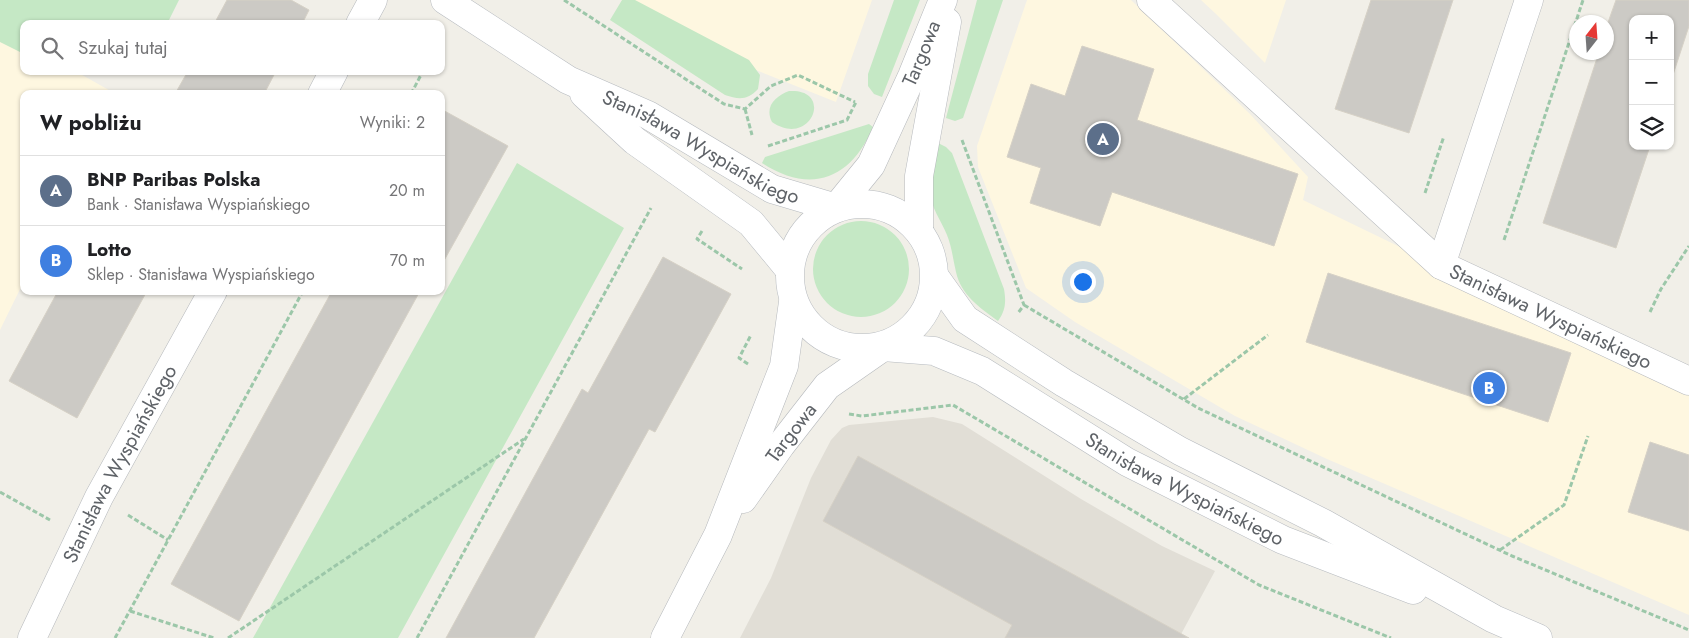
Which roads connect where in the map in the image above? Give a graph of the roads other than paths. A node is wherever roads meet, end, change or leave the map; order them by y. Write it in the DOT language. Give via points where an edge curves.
graph roads {
  1 [pos="373,0"];
  2 [pos="446,0"];
  3 [pos="943,0"];
  4 [pos="951,0"];
  5 [pos="1151,0"];
  6 [pos="1529,0"];
  7 [pos="362,20"];
  8 [pos="332,75"];
  9 [pos="568,80"];
  10 [pos="324,90"];
  11 [pos="836,208"];
  12 [pos="919,231"];
  13 [pos="1441,265"];
  14 [pos="789,269"];
  15 [pos="936,277"];
  16 [pos="210,295"];
  17 [pos="793,302"];
  18 [pos="883,347"];
  19 [pos="1689,381"];
  20 [pos="718,536"];
  21 [pos="1494,620"];
  22 [pos="32,638"];
  23 [pos="665,638"];
  24 [pos="1538,638"];
  1 -- 7 [label="street"];
  2 -- 9 [label="street, Stanisława Wyspiańskiego"];
  3 -- 11 [label="street, Targowa" via="871,165"];
  4 -- 12 [label="street, Targowa" via="919,176"];
  5 -- 13 [label="street, Stanisława Wyspiańskiego"];
  6 -- 13 [label="street"];
  8 -- 10 [label="street"];
  9 -- 11 [label="street, Stanisława Wyspiańskiego" via="648,115 772,188"];
  9 -- 14 [label="street, Stanisława Wyspiańskiego" via="635,141 751,223"];
  11 -- 12 [label="street" via="853,204 878,205 900,214"];
  11 -- 14 [label="street" via="814,221 802,235"];
  12 -- 15 [label="street" via="931,252"];
  13 -- 19 [label="street, Stanisława Wyspiańskiego"];
  14 -- 17 [label="street"];
  15 -- 18 [label="street" via="923,317 905,335"];
  15 -- 21 [label="street, Stanisława Wyspiańskiego" via="965,319 1064,383 1180,451 1323,523"];
  16 -- 22 [label="street, Stanisława Wyspiańskiego" via="99,497"];
  17 -- 18 [label="street" via="806,324 823,338 847,348"];
  17 -- 20 [label="street, Targowa" via="784,366"];
  18 -- 20 [label="street, Targowa" via="827,386 813,402"];
  18 -- 21 [label="street, Stanisława Wyspiańskiego" via="934,351 982,371 1127,462 1283,540"];
  20 -- 23 [label="street, Targowa"];
  21 -- 24 [label="street, Stanisława Wyspiańskiego"];
}
